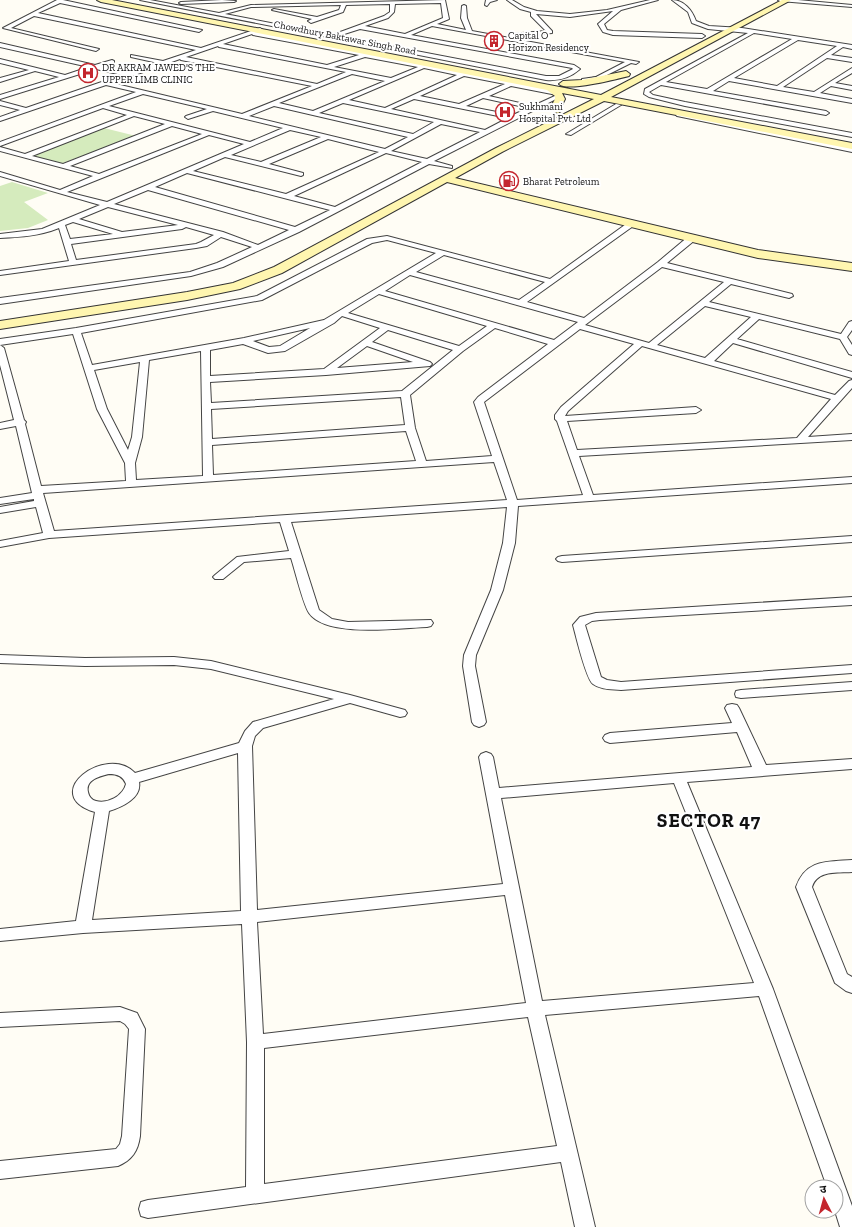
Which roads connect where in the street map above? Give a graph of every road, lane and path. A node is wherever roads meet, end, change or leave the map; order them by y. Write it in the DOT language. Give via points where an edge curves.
graph roads {
  1 [pos="101,0"];
  2 [pos="116,0"];
  3 [pos="443,0"];
  4 [pos="495,0"];
  5 [pos="509,0"];
  6 [pos="633,0"];
  7 [pos="656,0"];
  8 [pos="674,0"];
  9 [pos="773,0"];
  10 [pos="780,0"];
  11 [pos="786,0"];
  12 [pos="60,1"];
  13 [pos="234,1"];
  14 [pos="625,1"];
  15 [pos="811,1"];
  16 [pos="393,2"];
  17 [pos="152,3"];
  18 [pos="344,3"];
  19 [pos="487,5"];
  20 [pos="637,5"];
  21 [pos="251,6"];
  22 [pos="464,6"];
  23 [pos="852,6"];
  24 [pos="538,7"];
  25 [pos="522,8"];
  26 [pos="619,9"];
  27 [pos="533,11"];
  28 [pos="34,14"];
  29 [pos="220,15"];
  30 [pos="319,19"];
  31 [pos="444,20"];
  32 [pos="451,21"];
  33 [pos="458,21"];
  34 [pos="465,21"];
  35 [pos="432,25"];
  36 [pos="360,27"];
  37 [pos="291,28"];
  38 [pos="718,28"];
  39 [pos="733,29"];
  40 [pos="259,31"];
  41 [pos="470,32"];
  42 [pos="752,32"];
  43 [pos="534,34"];
  44 [pos="185,35"];
  45 [pos="334,36"];
  46 [pos="405,36"];
  47 [pos="488,36"];
  48 [pos="702,36"];
  49 [pos="178,38"];
  50 [pos="796,38"];
  51 [pos="321,40"];
  52 [pos="442,42"];
  53 [pos="165,43"];
  54 [pos="76,44"];
  55 [pos="0,45"];
  56 [pos="218,45"];
  57 [pos="681,46"];
  58 [pos="842,46"];
  59 [pos="151,47"];
  60 [pos="551,47"];
  61 [pos="852,47"];
  62 [pos="62,48"];
  63 [pos="96,49"];
  64 [pos="203,50"];
  65 [pos="55,51"];
  66 [pos="418,53"];
  67 [pos="41,55"];
  68 [pos="366,55"];
  69 [pos="133,56"];
  70 [pos="827,56"];
  71 [pos="181,58"];
  72 [pos="852,60"];
  73 [pos="0,61"];
  74 [pos="112,62"];
  75 [pos="165,63"];
  76 [pos="646,64"];
  77 [pos="666,64"];
  78 [pos="96,67"];
  79 [pos="327,67"];
  80 [pos="422,67"];
  81 [pos="34,70"];
  82 [pos="852,70"];
  83 [pos="352,72"];
  84 [pos="467,72"];
  85 [pos="626,74"];
  86 [pos="130,75"];
  87 [pos="603,75"];
  88 [pos="63,76"];
  89 [pos="613,76"];
  90 [pos="522,79"];
  91 [pos="730,79"];
  92 [pos="0,80"];
  93 [pos="391,80"];
  94 [pos="557,80"];
  95 [pos="106,83"];
  96 [pos="662,83"];
  97 [pos="510,84"];
  98 [pos="829,84"];
  99 [pos="319,86"];
  100 [pos="778,88"];
  101 [pos="852,88"];
  102 [pos="708,91"];
  103 [pos="142,92"];
  104 [pos="556,92"];
  105 [pos="598,93"];
  106 [pos="815,94"];
  107 [pos="414,96"];
  108 [pos="483,96"];
  109 [pos="0,97"];
  110 [pos="344,101"];
  111 [pos="849,101"];
  112 [pos="0,103"];
  113 [pos="274,104"];
  114 [pos="658,105"];
  115 [pos="839,105"];
  116 [pos="104,106"];
  117 [pos="460,106"];
  118 [pos="618,106"];
  119 [pos="534,108"];
  120 [pos="566,108"];
  121 [pos="212,109"];
  122 [pos="833,109"];
  123 [pos="26,110"];
  124 [pos="385,110"];
  125 [pos="313,113"];
  126 [pos="826,113"];
  127 [pos="135,114"];
  128 [pos="679,115"];
  129 [pos="243,116"];
  130 [pos="699,116"];
  131 [pos="188,117"];
  132 [pos="514,118"];
  133 [pos="0,119"];
  134 [pos="440,122"];
  135 [pos="172,124"];
  136 [pos="806,127"];
  137 [pos="289,128"];
  138 [pos="487,132"];
  139 [pos="797,132"];
  140 [pos="208,133"];
  141 [pos="569,134"];
  142 [pos="852,135"];
  143 [pos="414,136"];
  144 [pos="327,137"];
  145 [pos="0,144"];
  146 [pos="250,144"];
  147 [pos="852,144"];
  148 [pos="0,149"];
  149 [pos="852,150"];
  150 [pos="386,151"];
  151 [pos="492,151"];
  152 [pos="223,155"];
  153 [pos="25,156"];
  154 [pos="429,161"];
  155 [pos="263,164"];
  156 [pos="64,166"];
  157 [pos="450,167"];
  158 [pos="186,171"];
  159 [pos="0,174"];
  160 [pos="302,174"];
  161 [pos="99,176"];
  162 [pos="14,178"];
  163 [pos="446,179"];
  164 [pos="0,183"];
  165 [pos="462,183"];
  166 [pos="147,187"];
  167 [pos="60,192"];
  168 [pos="288,196"];
  169 [pos="106,204"];
  170 [pos="336,209"];
  171 [pos="353,217"];
  172 [pos="72,219"];
  173 [pos="368,221"];
  174 [pos="61,223"];
  175 [pos="632,224"];
  176 [pos="187,226"];
  177 [pos="296,230"];
  178 [pos="220,234"];
  179 [pos="124,235"];
  180 [pos="318,235"];
  181 [pos="0,236"];
  182 [pos="692,238"];
  183 [pos="66,242"];
  184 [pos="258,247"];
  185 [pos="442,253"];
  186 [pos="72,263"];
  187 [pos="262,264"];
  188 [pos="661,264"];
  189 [pos="852,267"];
  190 [pos="0,273"];
  191 [pos="411,273"];
  192 [pos="550,281"];
  193 [pos="730,281"];
  194 [pos="380,292"];
  195 [pos="789,296"];
  196 [pos="0,301"];
  197 [pos="521,303"];
  198 [pos="702,303"];
  199 [pos="343,314"];
  200 [pos="0,316"];
  201 [pos="756,317"];
  202 [pos="331,321"];
  203 [pos="582,323"];
  204 [pos="852,324"];
  205 [pos="494,325"];
  206 [pos="0,326"];
  207 [pos="387,327"];
  208 [pos="76,331"];
  209 [pos="0,334"];
  210 [pos="843,337"];
  211 [pos="731,340"];
  212 [pos="244,341"];
  213 [pos="0,342"];
  214 [pos="366,343"];
  215 [pos="641,343"];
  216 [pos="554,344"];
  217 [pos="651,346"];
  218 [pos="0,348"];
  219 [pos="205,348"];
  220 [pos="460,349"];
  221 [pos="852,352"];
  222 [pos="145,359"];
  223 [pos="708,361"];
  224 [pos="426,364"];
  225 [pos="439,367"];
  226 [pos="89,368"];
  227 [pos="326,372"];
  228 [pos="852,376"];
  229 [pos="206,379"];
  230 [pos="852,383"];
  231 [pos="10,385"];
  232 [pos="0,386"];
  233 [pos="405,394"];
  234 [pos="837,398"];
  235 [pos="206,406"];
  236 [pos="696,410"];
  237 [pos="560,418"];
  238 [pos="21,422"];
  239 [pos="0,426"];
  240 [pos="410,428"];
  241 [pos="852,437"];
  242 [pos="802,439"];
  243 [pos="207,442"];
  244 [pos="573,453"];
  245 [pos="497,459"];
  246 [pos="130,463"];
  247 [pos="422,464"];
  248 [pos="208,479"];
  249 [pos="852,480"];
  250 [pos="132,484"];
  251 [pos="38,496"];
  252 [pos="589,497"];
  253 [pos="0,500"];
  254 [pos="513,503"];
  255 [pos="0,510"];
  256 [pos="284,518"];
  257 [pos="49,535"];
  258 [pos="852,539"];
  259 [pos="0,544"];
  260 [pos="296,554"];
  261 [pos="562,558"];
  262 [pos="219,577"];
  263 [pos="852,601"];
  264 [pos="427,623"];
  265 [pos="0,659"];
  266 [pos="852,669"];
  267 [pos="828,671"];
  268 [pos="852,686"];
  269 [pos="838,687"];
  270 [pos="741,694"];
  271 [pos="350,699"];
  272 [pos="732,708"];
  273 [pos="400,713"];
  274 [pos="479,722"];
  275 [pos="741,727"];
  276 [pos="610,738"];
  277 [pos="245,746"];
  278 [pos="486,757"];
  279 [pos="852,764"];
  280 [pos="761,770"];
  281 [pos="132,779"];
  282 [pos="679,779"];
  283 [pos="493,794"];
  284 [pos="103,806"];
  285 [pos="852,866"];
  286 [pos="510,889"];
  287 [pos="249,917"];
  288 [pos="83,927"];
  289 [pos="0,935"];
  290 [pos="852,986"];
  291 [pos="765,989"];
  292 [pos="535,1009"];
  293 [pos="0,1020"];
  294 [pos="255,1042"];
  295 [pos="567,1153"];
  296 [pos="0,1170"];
  297 [pos="833,1179"];
  298 [pos="254,1194"];
  299 [pos="148,1209"];
  300 [pos="844,1210"];
  301 [pos="585,1227"];
  302 [pos="850,1227"];
  1 -- 40 [label="main road, Chowdhury Baktawar Singh Road"];
  2 -- 17 [label="main road, Chowdhury Baktawar Singh Road"];
  3 -- 16 [label="street"];
  3 -- 31 [label="street" via="446,18"];
  4 -- 19 [label="street" via="488,1"];
  5 -- 25 [label="street"];
  6 -- 14 [label="street"];
  6 -- 20 [label="street"];
  7 -- 20 [label="street"];
  8 -- 38 [label="street" via="690,11 694,22"];
  9 -- 38 [label="main road"];
  10 -- 11 [label="street"];
  11 -- 15 [label="street"];
  11 -- 39 [label="main road"];
  12 -- 28 [label="street"];
  12 -- 44 [label="street" via="198,30"];
  13 -- 17 [label="street"];
  15 -- 23 [label="street"];
  16 -- 18 [label="street"];
  16 -- 36 [label="street" via="390,15"];
  17 -- 29 [label="street"];
  17 -- 40 [label="main road, Chowdhury Baktawar Singh Road"];
  18 -- 21 [label="street"];
  18 -- 30 [label="street" via="341,11"];
  20 -- 26 [label="street"];
  21 -- 29 [label="street"];
  21 -- 30 [label="street"];
  22 -- 34 [label="street"];
  24 -- 25 [label="street"];
  25 -- 27 [label="street"];
  26 -- 27 [label="street" via="558,15"];
  26 -- 48 [label="street" via="601,24 605,31"];
  27 -- 43 [label="street" via="533,15 550,32"];
  28 -- 53 [label="street"];
  28 -- 54 [label="street" via="6,28"];
  29 -- 37 [label="street"];
  30 -- 37 [label="street"];
  31 -- 32 [label="street"];
  31 -- 35 [label="street"];
  33 -- 34 [label="street"];
  34 -- 41 [label="street"];
  35 -- 41 [label="street"];
  35 -- 46 [label="street"];
  36 -- 45 [label="street"];
  36 -- 46 [label="street"];
  37 -- 45 [label="street"];
  38 -- 39 [label="street"];
  38 -- 48 [label="main road"];
  39 -- 42 [label="street"];
  39 -- 77 [label="main road"];
  40 -- 51 [label="main road, Chowdhury Baktawar Singh Road"];
  40 -- 56 [label="street"];
  40 -- 68 [label="street"];
  40 -- 84 [label="main road, Chowdhury Baktawar Singh Road"];
  41 -- 47 [label="street"];
  42 -- 50 [label="street"];
  42 -- 96 [label="street"];
  43 -- 47 [label="street"];
  43 -- 60 [label="street"];
  45 -- 51 [label="street"];
  45 -- 66 [label="street"];
  46 -- 52 [label="street"];
  47 -- 60 [label="street"];
  48 -- 57 [label="main road"];
  49 -- 53 [label="street"];
  50 -- 58 [label="street"];
  50 -- 91 [label="street"];
  51 -- 84 [label="main road, Chowdhury Baktawar Singh Road"];
  52 -- 66 [label="street"];
  52 -- 94 [label="street" via="576,68"];
  53 -- 59 [label="street"];
  53 -- 64 [label="street"];
  54 -- 62 [label="street"];
  54 -- 63 [label="street"];
  55 -- 67 [label="street"];
  56 -- 64 [label="street"];
  56 -- 79 [label="street"];
  58 -- 61 [label="street"];
  58 -- 70 [label="street"];
  60 -- 87 [label="street" via="633,62"];
  64 -- 71 [label="street"];
  65 -- 67 [label="street"];
  66 -- 94 [label="street"];
  67 -- 78 [label="street"];
  68 -- 79 [label="street"];
  68 -- 80 [label="street"];
  69 -- 75 [label="street"];
  70 -- 72 [label="street"];
  70 -- 100 [label="street"];
  71 -- 75 [label="street"];
  71 -- 99 [label="street"];
  73 -- 81 [label="street"];
  74 -- 78 [label="street"];
  75 -- 86 [label="street"];
  76 -- 85 [label="main road"];
  77 -- 105 [label="main road"];
  77 -- 114 [label="main road" via="661,75 641,91 644,97"];
  78 -- 86 [label="street"];
  78 -- 88 [label="street"];
  79 -- 83 [label="street"];
  80 -- 84 [label="street"];
  80 -- 93 [label="street"];
  81 -- 88 [label="street"];
  81 -- 92 [label="street"];
  82 -- 98 [label="street"];
  83 -- 93 [label="street"];
  83 -- 99 [label="street"];
  84 -- 90 [label="main road, Chowdhury Baktawar Singh Road"];
  84 -- 97 [label="street"];
  84 -- 104 [label="main road, Chowdhury Baktawar Singh Road"];
  84 -- 107 [label="street"];
  85 -- 89 [label="main road"];
  85 -- 105 [label="main road"];
  86 -- 95 [label="street"];
  87 -- 89 [label="street"];
  87 -- 94 [label="street" via="586,80"];
  88 -- 109 [label="street"];
  89 -- 90 [label="main road" via="576,84"];
  90 -- 105 [label="main road, Chowdhury Baktawar Singh Road"];
  91 -- 100 [label="street"];
  91 -- 102 [label="street"];
  93 -- 110 [label="street"];
  95 -- 103 [label="street"];
  95 -- 123 [label="street"];
  96 -- 102 [label="street"];
  96 -- 136 [label="street" via="647,90 646,93 658,98"];
  97 -- 104 [label="street"];
  97 -- 108 [label="street"];
  98 -- 101 [label="street"];
  98 -- 106 [label="street"];
  99 -- 113 [label="street"];
  100 -- 106 [label="street"];
  102 -- 126 [label="street"];
  103 -- 116 [label="street"];
  103 -- 121 [label="street"];
  104 -- 105 [label="main road, Chowdhury Baktawar Singh Road"];
  104 -- 119 [label="street"];
  104 -- 120 [label="main road" via="556,107"];
  105 -- 114 [label="main road"];
  105 -- 120 [label="main road"];
  105 -- 120 [label="main road"];
  105 -- 130 [label="main road"];
  106 -- 111 [label="street"];
  107 -- 117 [label="street"];
  107 -- 124 [label="street"];
  108 -- 117 [label="street"];
  108 -- 119 [label="street"];
  110 -- 124 [label="street"];
  110 -- 125 [label="street"];
  111 -- 115 [label="street"];
  112 -- 123 [label="street"];
  113 -- 125 [label="street"];
  113 -- 129 [label="street"];
  114 -- 139 [label="main road"];
  116 -- 127 [label="street"];
  116 -- 145 [label="street"];
  117 -- 132 [label="street"];
  118 -- 120 [label="main road"];
  118 -- 128 [label="main road"];
  118 -- 141 [label="street"];
  119 -- 132 [label="street"];
  120 -- 151 [label="main road"];
  121 -- 129 [label="street"];
  121 -- 131 [label="street"];
  122 -- 126 [label="street"];
  123 -- 133 [label="street"];
  124 -- 134 [label="street"];
  125 -- 143 [label="street"];
  126 -- 136 [label="street"];
  127 -- 135 [label="street"];
  127 -- 153 [label="street"];
  128 -- 130 [label="main road"];
  128 -- 149 [label="street"];
  129 -- 137 [label="street"];
  130 -- 147 [label="main road"];
  132 -- 138 [label="street"];
  134 -- 138 [label="street"];
  134 -- 143 [label="street"];
  135 -- 140 [label="street"];
  135 -- 156 [label="street"];
  136 -- 139 [label="street"];
  136 -- 142 [label="street"];
  137 -- 144 [label="street"];
  137 -- 146 [label="street"];
  138 -- 154 [label="street"];
  139 -- 147 [label="main road"];
  140 -- 146 [label="street"];
  140 -- 161 [label="street"];
  143 -- 150 [label="street"];
  144 -- 150 [label="street"];
  144 -- 155 [label="street"];
  146 -- 152 [label="street"];
  148 -- 153 [label="street"];
  150 -- 154 [label="street"];
  150 -- 168 [label="street"];
  151 -- 157 [label="main road" via="478,153"];
  151 -- 163 [label="main road"];
  152 -- 155 [label="street"];
  152 -- 158 [label="street"];
  153 -- 156 [label="street"];
  154 -- 157 [label="street"];
  154 -- 170 [label="street"];
  155 -- 160 [label="street"];
  156 -- 161 [label="street"];
  157 -- 171 [label="main road"];
  158 -- 166 [label="street"];
  158 -- 168 [label="street"];
  159 -- 162 [label="street"];
  161 -- 167 [label="street"];
  162 -- 164 [label="street"];
  162 -- 167 [label="street"];
  163 -- 165 [label="main road"];
  163 -- 173 [label="main road"];
  165 -- 175 [label="main road"];
  165 -- 209 [label="main road" via="358,240 246,295"];
  166 -- 169 [label="street"];
  166 -- 177 [label="street"];
  167 -- 169 [label="street"];
  168 -- 170 [label="street"];
  169 -- 172 [label="street"];
  169 -- 176 [label="street"];
  170 -- 177 [label="street"];
  171 -- 173 [label="main road"];
  171 -- 180 [label="main road"];
  172 -- 174 [label="street"];
  172 -- 179 [label="street"];
  173 -- 206 [label="main road" via="278,270 236,286"];
  174 -- 181 [label="street" via="35,233"];
  174 -- 183 [label="street"];
  175 -- 182 [label="main road"];
  175 -- 192 [label="street"];
  176 -- 178 [label="street"];
  176 -- 179 [label="street"];
  177 -- 184 [label="street"];
  178 -- 184 [label="street"];
  178 -- 186 [label="street" via="196,246"];
  179 -- 183 [label="street"];
  182 -- 188 [label="street"];
  182 -- 189 [label="main road" via="772,257"];
  183 -- 186 [label="street"];
  184 -- 196 [label="street" via="220,265 191,274"];
  185 -- 191 [label="street"];
  185 -- 192 [label="street"];
  185 -- 208 [label="street" via="387,238 374,239 266,296"];
  186 -- 190 [label="street"];
  187 -- 200 [label="main road" via="227,278 183,288"];
  188 -- 193 [label="street"];
  188 -- 203 [label="street"];
  191 -- 194 [label="street"];
  191 -- 197 [label="street"];
  192 -- 197 [label="street"];
  193 -- 195 [label="street"];
  193 -- 198 [label="street"];
  194 -- 199 [label="street"];
  194 -- 205 [label="street"];
  197 -- 203 [label="street"];
  198 -- 201 [label="street"];
  198 -- 217 [label="street"];
  199 -- 202 [label="street"];
  199 -- 207 [label="street"];
  201 -- 210 [label="street"];
  201 -- 211 [label="street"];
  202 -- 212 [label="street"];
  202 -- 212 [label="street" via="282,349 268,350"];
  203 -- 215 [label="street"];
  203 -- 216 [label="street"];
  204 -- 210 [label="street"];
  205 -- 216 [label="street"];
  205 -- 220 [label="street"];
  207 -- 214 [label="street"];
  207 -- 220 [label="street"];
  208 -- 213 [label="street"];
  208 -- 226 [label="street"];
  210 -- 221 [label="street"];
  211 -- 223 [label="street"];
  211 -- 228 [label="street"];
  212 -- 219 [label="street"];
  214 -- 224 [label="street"];
  214 -- 227 [label="street"];
  215 -- 217 [label="street"];
  215 -- 237 [label="street" via="564,409"];
  216 -- 245 [label="street" via="479,402"];
  217 -- 223 [label="street"];
  218 -- 231 [label="street"];
  219 -- 222 [label="street"];
  219 -- 229 [label="street"];
  220 -- 225 [label="street"];
  222 -- 226 [label="street"];
  222 -- 246 [label="street" via="137,437"];
  223 -- 234 [label="street"];
  224 -- 225 [label="street"];
  224 -- 227 [label="street"];
  225 -- 233 [label="street"];
  226 -- 246 [label="street" via="102,409"];
  227 -- 229 [label="street"];
  229 -- 235 [label="street"];
  230 -- 234 [label="street"];
  231 -- 232 [label="street"];
  231 -- 238 [label="street"];
  233 -- 235 [label="street"];
  233 -- 240 [label="street"];
  234 -- 242 [label="street"];
  235 -- 243 [label="street"];
  236 -- 237 [label="street"];
  237 -- 244 [label="street"];
  238 -- 239 [label="street"];
  238 -- 251 [label="street"];
  240 -- 243 [label="street"];
  240 -- 247 [label="street"];
  241 -- 242 [label="street"];
  242 -- 244 [label="street"];
  243 -- 248 [label="street"];
  244 -- 252 [label="street"];
  245 -- 247 [label="street"];
  245 -- 254 [label="street"];
  246 -- 250 [label="street"];
  247 -- 248 [label="street"];
  248 -- 250 [label="street"];
  249 -- 252 [label="street"];
  250 -- 251 [label="street"];
  251 -- 253 [label="street"];
  251 -- 255 [label="street"];
  251 -- 257 [label="street"];
  252 -- 254 [label="street"];
  254 -- 256 [label="street"];
  254 -- 274 [label="street" via="509,543 497,590 470,655 469,666"];
  256 -- 257 [label="street"];
  256 -- 260 [label="street"];
  257 -- 259 [label="street"];
  258 -- 261 [label="street"];
  260 -- 262 [label="street" via="241,559"];
  260 -- 264 [label="street" via="314,612 328,622 348,626"];
  263 -- 267 [label="street" via="608,616 588,618 579,626 595,679 607,685"];
  265 -- 271 [label="street" via="85,662 174,660 211,665"];
  266 -- 267 [label="street"];
  267 -- 269 [label="street"];
  268 -- 269 [label="street"];
  269 -- 270 [label="street"];
  271 -- 273 [label="street"];
  271 -- 277 [label="street" via="258,725 247,737"];
  272 -- 275 [label="street"];
  275 -- 276 [label="street"];
  275 -- 280 [label="street"];
  277 -- 281 [label="street"];
  277 -- 287 [label="street"];
  278 -- 283 [label="street"];
  279 -- 280 [label="street"];
  280 -- 282 [label="street"];
  281 -- 284 [label="street" via="131,791 125,798 115,804"];
  281 -- 284 [label="street" via="123,771 109,769 95,772 84,780 80,788 82,799 88,804"];
  282 -- 283 [label="street"];
  282 -- 291 [label="street"];
  283 -- 286 [label="street"];
  284 -- 288 [label="street"];
  285 -- 290 [label="street" via="816,870 810,873 804,887 841,978"];
  286 -- 287 [label="street"];
  286 -- 292 [label="street"];
  287 -- 288 [label="street"];
  287 -- 294 [label="street"];
  288 -- 289 [label="street"];
  291 -- 292 [label="street"];
  291 -- 297 [label="street"];
  292 -- 294 [label="street"];
  292 -- 295 [label="street"];
  293 -- 296 [label="street" via="120,1014 128,1015 135,1021 137,1029 131,1136 129,1146 123,1155"];
  294 -- 298 [label="street"];
  295 -- 298 [label="street"];
  295 -- 301 [label="street"];
  298 -- 299 [label="street"];
  300 -- 302 [label="street"];
}
